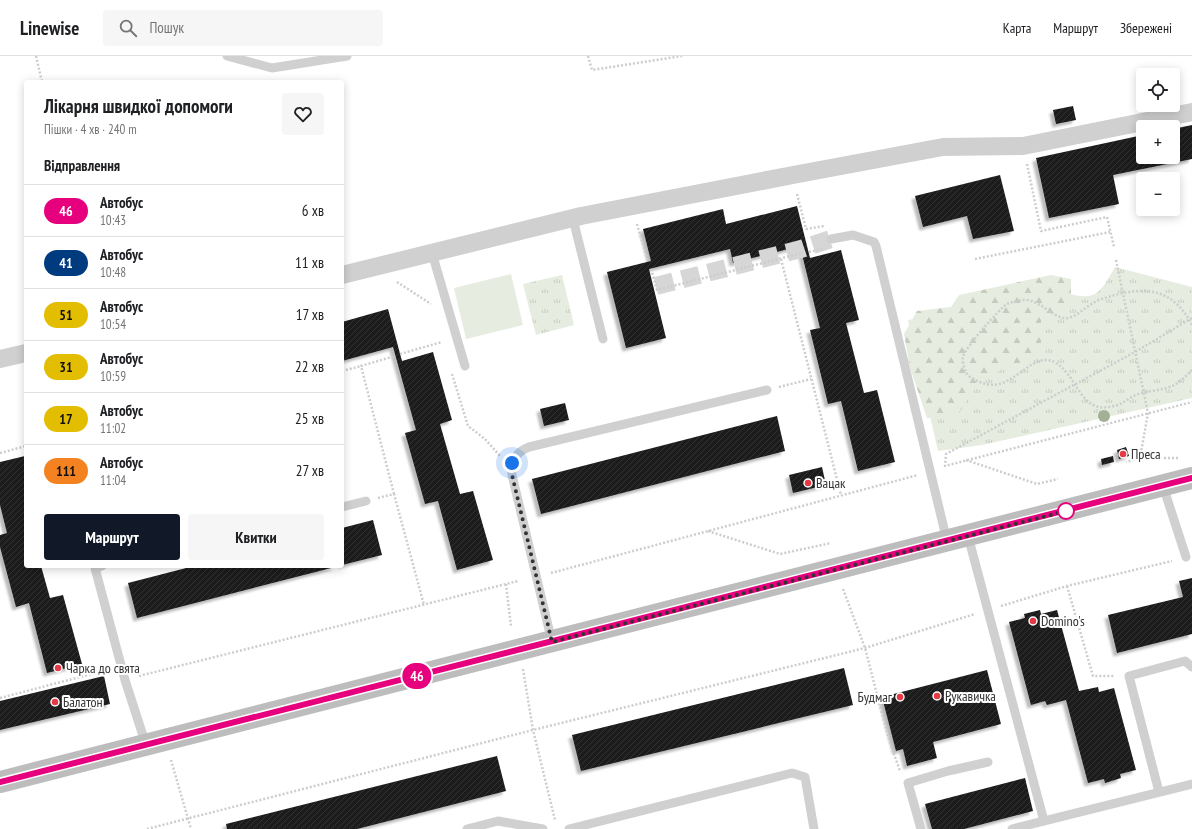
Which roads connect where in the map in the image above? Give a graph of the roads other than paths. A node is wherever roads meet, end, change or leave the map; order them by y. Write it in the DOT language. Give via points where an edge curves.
graph roads {
  1 [pos="228,56"];
  2 [pos="347,56"];
  3 [pos="1192,112"];
  4 [pos="573,219"];
  5 [pos="831,239"];
  6 [pos="432,253"];
  7 [pos="344,275"];
  8 [pos="603,339"];
  9 [pos="24,354"];
  10 [pos="0,360"];
  11 [pos="465,366"];
  12 [pos="767,390"];
  13 [pos="1192,478"];
  14 [pos="1164,486"];
  15 [pos="366,501"];
  16 [pos="344,506"];
  17 [pos="958,538"];
  18 [pos="1186,557"];
  19 [pos="95,568"];
  20 [pos="552,642"];
  21 [pos="1192,667"];
  22 [pos="156,743"];
  23 [pos="988,762"];
  24 [pos="0,782"];
  25 [pos="1192,784"];
  26 [pos="1159,792"];
  27 [pos="1044,821"];
  28 [pos="467,829"];
  29 [pos="543,829"];
  30 [pos="569,829"];
  31 [pos="814,829"];
  32 [pos="919,829"];
  33 [pos="1012,829"];
  1 -- 2 [label="lane" via="272,68"];
  3 -- 4 [label="street" via="1024,146 943,147"];
  4 -- 6 [label="street"];
  4 -- 8 [label="lane"];
  5 -- 17 [label="lane" via="853,235 874,242 876,246 932,471"];
  6 -- 7 [label="street"];
  6 -- 11 [label="lane"];
  9 -- 10 [label="street"];
  12 -- 20 [label="lane" via="529,447 518,453 511,469"];
  13 -- 14 [label="main road"];
  14 -- 17 [label="main road"];
  14 -- 18 [label="lane"];
  15 -- 16 [label="lane"];
  17 -- 20 [label="main road"];
  17 -- 27 [label="lane"];
  19 -- 22 [label="lane" via="125,680"];
  20 -- 22 [label="main road"];
  21 -- 26 [label="lane" via="1186,661 1129,676"];
  22 -- 24 [label="main road"];
  23 -- 32 [label="lane" via="908,783"];
  25 -- 26 [label="lane"];
  26 -- 27 [label="lane"];
  27 -- 33 [label="lane"];
  28 -- 29 [label="lane" via="498,821"];
  30 -- 31 [label="lane" via="792,773 805,777"];
}
